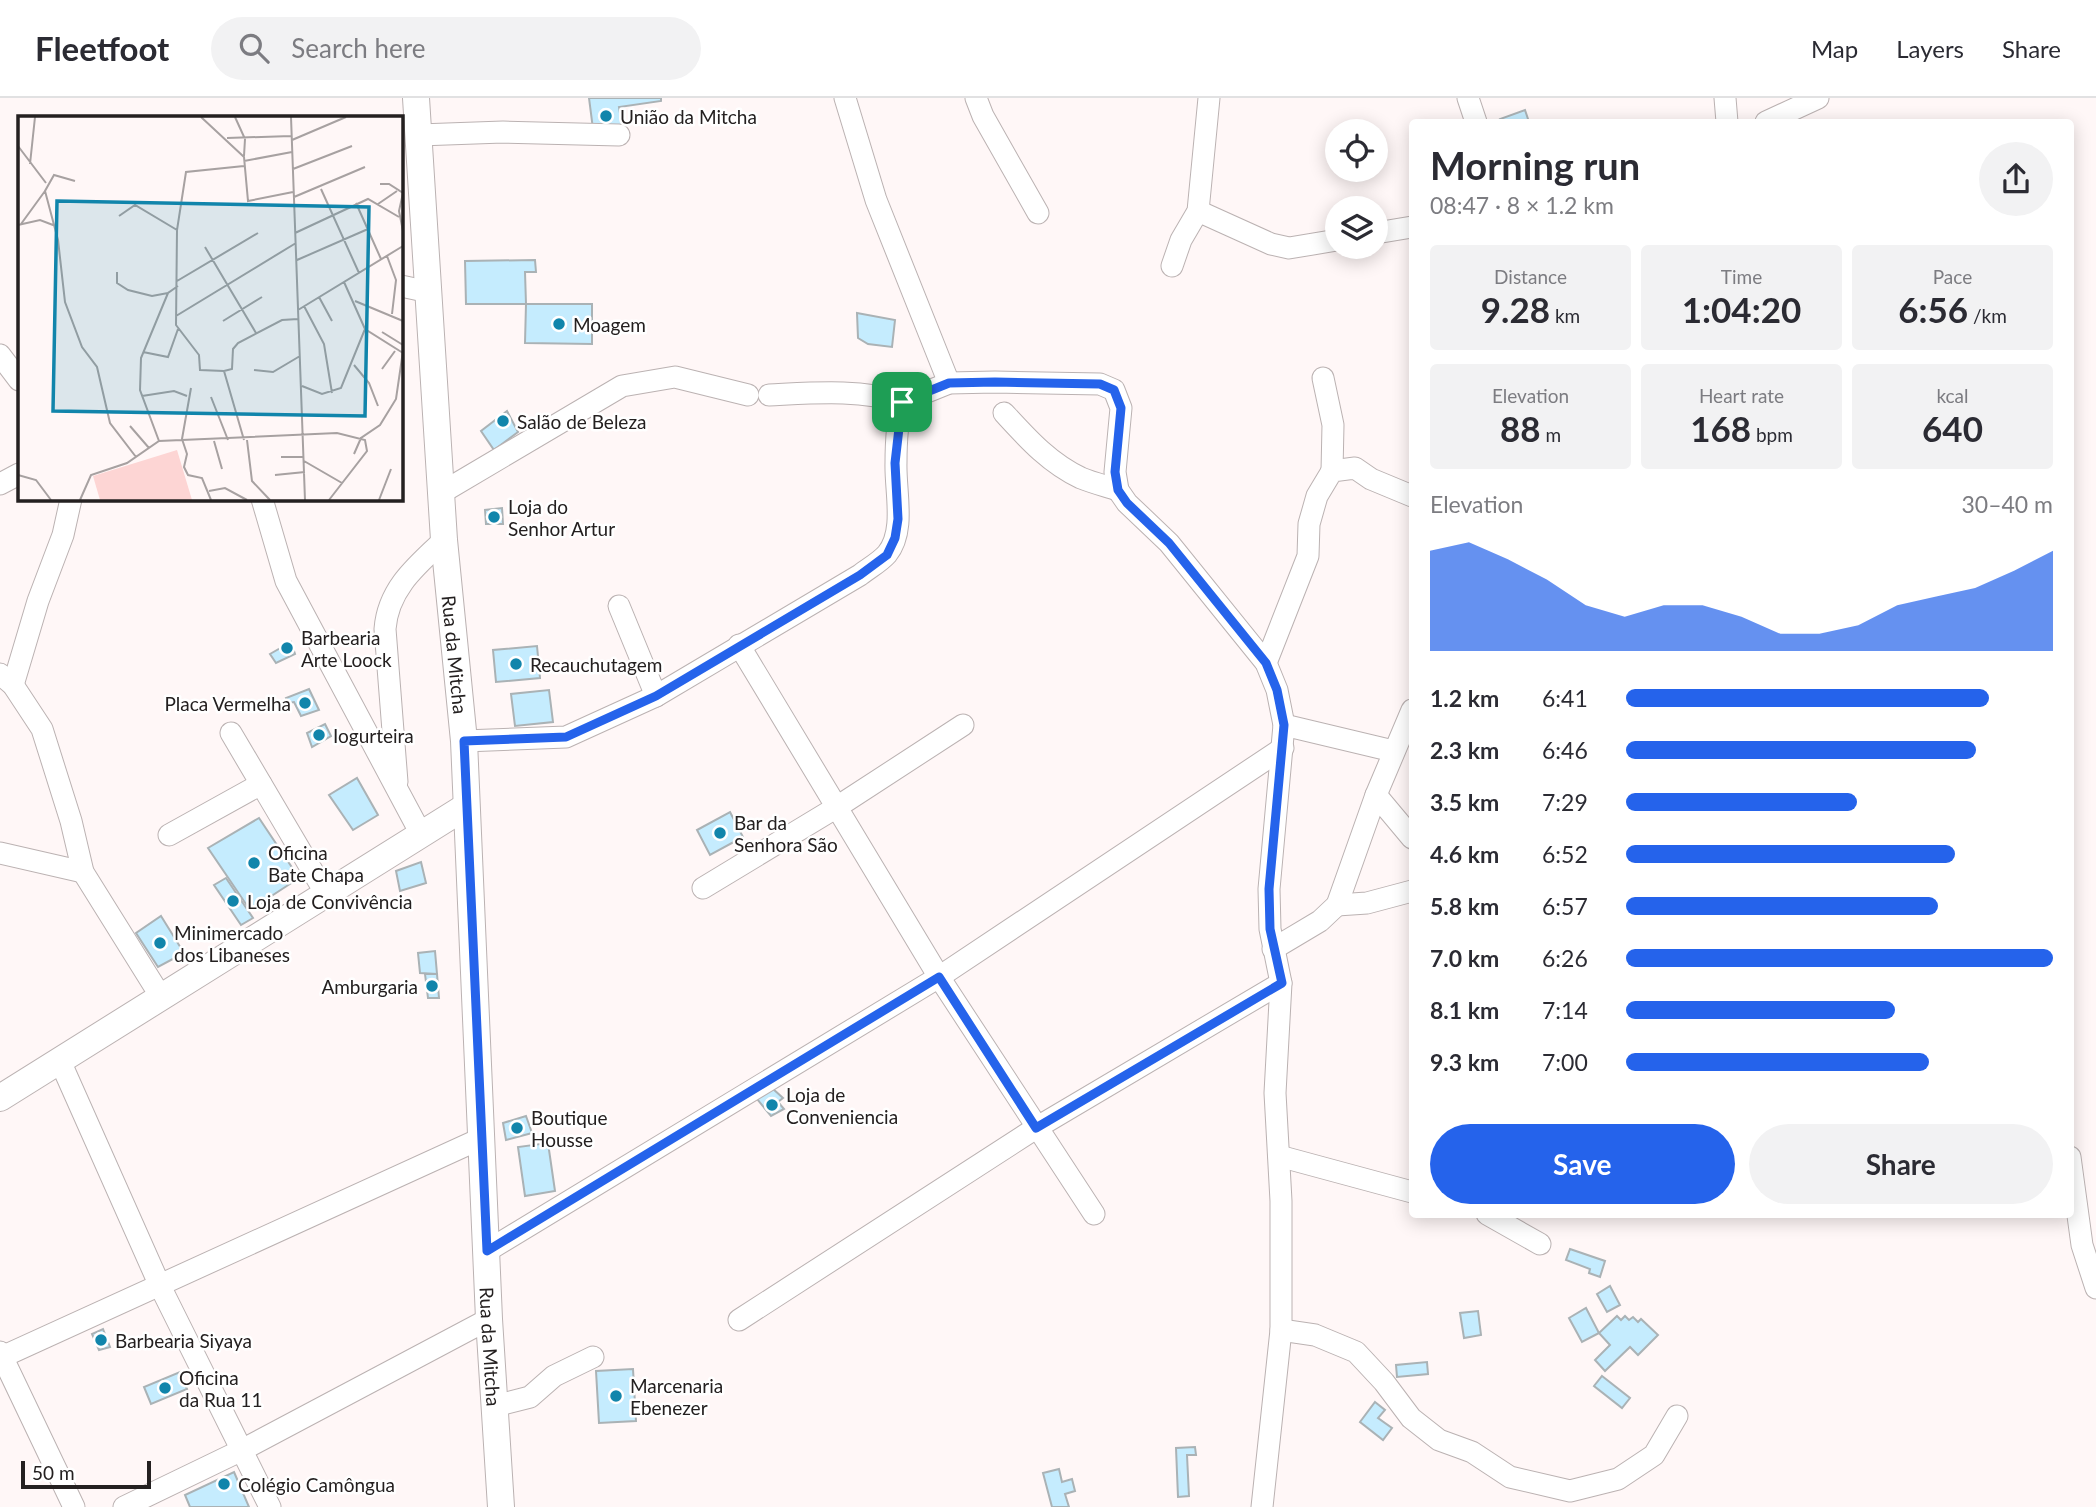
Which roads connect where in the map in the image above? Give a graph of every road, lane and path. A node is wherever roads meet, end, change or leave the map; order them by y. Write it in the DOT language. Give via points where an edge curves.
graph roads {
  1 [pos="416,98"];
  2 [pos="845,98"];
  3 [pos="976,98"];
  4 [pos="1209,98"];
  5 [pos="1468,98"];
  6 [pos="1725,98"];
  7 [pos="1818,98"];
  8 [pos="1475,119"];
  9 [pos="1727,119"];
  10 [pos="1772,119"];
  11 [pos="419,135"];
  12 [pos="619,135"];
  13 [pos="1198,211"];
  14 [pos="1038,213"];
  15 [pos="1409,228"];
  16 [pos="1388,231"];
  17 [pos="1325,242"];
  18 [pos="1172,266"];
  19 [pos="402,286"];
  20 [pos="429,292"];
  21 [pos="0,355"];
  22 [pos="1323,378"];
  23 [pos="18,379"];
  24 [pos="949,383"];
  25 [pos="748,394"];
  26 [pos="769,395"];
  27 [pos="902,402"];
  28 [pos="1004,413"];
  29 [pos="1332,471"];
  30 [pos="18,475"];
  31 [pos="0,484"];
  32 [pos="1118,490"];
  33 [pos="441,493"];
  34 [pos="1409,495"];
  35 [pos="71,500"];
  36 [pos="262,500"];
  37 [pos="444,540"];
  38 [pos="619,606"];
  39 [pos="739,645"];
  40 [pos="1266,663"];
  41 [pos="6,679"];
  42 [pos="656,696"];
  43 [pos="1409,716"];
  44 [pos="964,725"];
  45 [pos="1284,725"];
  46 [pos="231,733"];
  47 [pos="464,741"];
  48 [pos="1283,748"];
  49 [pos="1393,751"];
  50 [pos="261,784"];
  51 [pos="398,792"];
  52 [pos="1376,795"];
  53 [pos="465,807"];
  54 [pos="837,807"];
  55 [pos="421,834"];
  56 [pos="1409,834"];
  57 [pos="169,835"];
  58 [pos="0,853"];
  59 [pos="83,872"];
  60 [pos="703,888"];
  61 [pos="1409,892"];
  62 [pos="326,894"];
  63 [pos="1337,905"];
  64 [pos="1273,949"];
  65 [pos="939,977"];
  66 [pos="1282,983"];
  67 [pos="161,997"];
  68 [pos="60,1061"];
  69 [pos="0,1098"];
  70 [pos="1036,1128"];
  71 [pos="482,1138"];
  72 [pos="1279,1156"];
  73 [pos="2074,1186"];
  74 [pos="1409,1191"];
  75 [pos="1094,1214"];
  76 [pos="1494,1218"];
  77 [pos="1540,1244"];
  78 [pos="487,1251"];
  79 [pos="160,1286"];
  80 [pos="2096,1287"];
  81 [pos="489,1319"];
  82 [pos="739,1320"];
  83 [pos="1281,1330"];
  84 [pos="1,1354"];
  85 [pos="593,1357"];
  86 [pos="495,1406"];
  87 [pos="1677,1416"];
  88 [pos="242,1450"];
  89 [pos="74,1507"];
  90 [pos="124,1507"];
  91 [pos="270,1507"];
  92 [pos="501,1507"];
  93 [pos="1262,1507"];
  1 -- 11 [label="main road, Rua da Mitcha"];
  2 -- 24 [label="street" via="876,200"];
  3 -- 14 [label="street"];
  4 -- 13 [label="street"];
  5 -- 8 [label="street"];
  6 -- 9 [label="street"];
  7 -- 10 [label="street"];
  11 -- 12 [label="street"];
  11 -- 20 [label="main road, Rua da Mitcha"];
  13 -- 17 [label="street" via="1270,244 1289,248"];
  13 -- 18 [label="street"];
  15 -- 16 [label="street"];
  19 -- 20 [label="street"];
  20 -- 33 [label="main road, Rua da Mitcha"];
  21 -- 23 [label="street"];
  22 -- 29 [label="street" via="1333,425"];
  24 -- 27 [label="street"];
  24 -- 32 [label="street" via="1100,384 1114,390 1121,408 1115,472"];
  25 -- 33 [label="street" via="675,377 622,386"];
  26 -- 27 [label="street" via="859,393"];
  27 -- 39 [label="street" via="895,463 898,519 887,555"];
  28 -- 32 [label="street" via="1055,463 1081,478"];
  29 -- 34 [label="street" via="1354,468"];
  29 -- 40 [label="street" via="1317,496 1308,524 1308,555"];
  30 -- 31 [label="street"];
  32 -- 40 [label="street" via="1169,543"];
  33 -- 37 [label="main road, Rua da Mitcha"];
  35 -- 41 [label="street" via="63,535"];
  36 -- 51 [label="street" via="286,581"];
  37 -- 47 [label="main road, Rua da Mitcha"];
  37 -- 51 [label="street" via="394,594 387,612"];
  38 -- 42 [label="street"];
  39 -- 42 [label="street"];
  39 -- 54 [label="street"];
  40 -- 45 [label="street"];
  41 -- 59 [label="street" via="42,729"];
  42 -- 47 [label="street" via="566,737"];
  43 -- 49 [label="street"];
  44 -- 54 [label="street"];
  45 -- 48 [label="street"];
  45 -- 49 [label="street"];
  46 -- 50 [label="street"];
  47 -- 53 [label="main road, Rua da Mitcha"];
  48 -- 64 [label="street" via="1269,889"];
  48 -- 65 [label="street"];
  49 -- 52 [label="street"];
  50 -- 57 [label="street"];
  50 -- 62 [label="street"];
  51 -- 55 [label="street"];
  52 -- 56 [label="street"];
  52 -- 63 [label="street"];
  53 -- 55 [label="main road"];
  53 -- 71 [label="main road, Rua da Mitcha"];
  54 -- 60 [label="street"];
  54 -- 65 [label="street"];
  55 -- 62 [label="main road"];
  58 -- 59 [label="street"];
  59 -- 67 [label="street"];
  61 -- 63 [label="street"];
  62 -- 67 [label="main road"];
  63 -- 64 [label="street" via="1320,921"];
  64 -- 66 [label="street"];
  65 -- 70 [label="street"];
  65 -- 78 [label="street"];
  66 -- 70 [label="street"];
  66 -- 72 [label="street" via="1275,1093"];
  67 -- 68 [label="main road"];
  68 -- 69 [label="main road"];
  68 -- 79 [label="street"];
  70 -- 75 [label="street"];
  70 -- 82 [label="street"];
  71 -- 78 [label="main road, Rua da Mitcha"];
  71 -- 79 [label="street"];
  72 -- 74 [label="street"];
  72 -- 83 [label="street"];
  73 -- 80 [label="street" via="2082,1245"];
  76 -- 77 [label="street"];
  78 -- 81 [label="main road, Rua da Mitcha"];
  79 -- 84 [label="street"];
  79 -- 88 [label="street"];
  81 -- 86 [label="main road, Rua da Mitcha"];
  81 -- 88 [label="street"];
  83 -- 87 [label="street" via="1315,1335 1356,1352 1411,1418 1438,1440 1472,1452 1510,1477 1570,1492 1618,1479 1654,1455"];
  83 -- 93 [label="street"];
  84 -- 89 [label="street"];
  85 -- 86 [label="street" via="554,1376 530,1397"];
  86 -- 92 [label="main road, Rua da Mitcha"];
  88 -- 90 [label="street"];
  88 -- 91 [label="street"];
}
